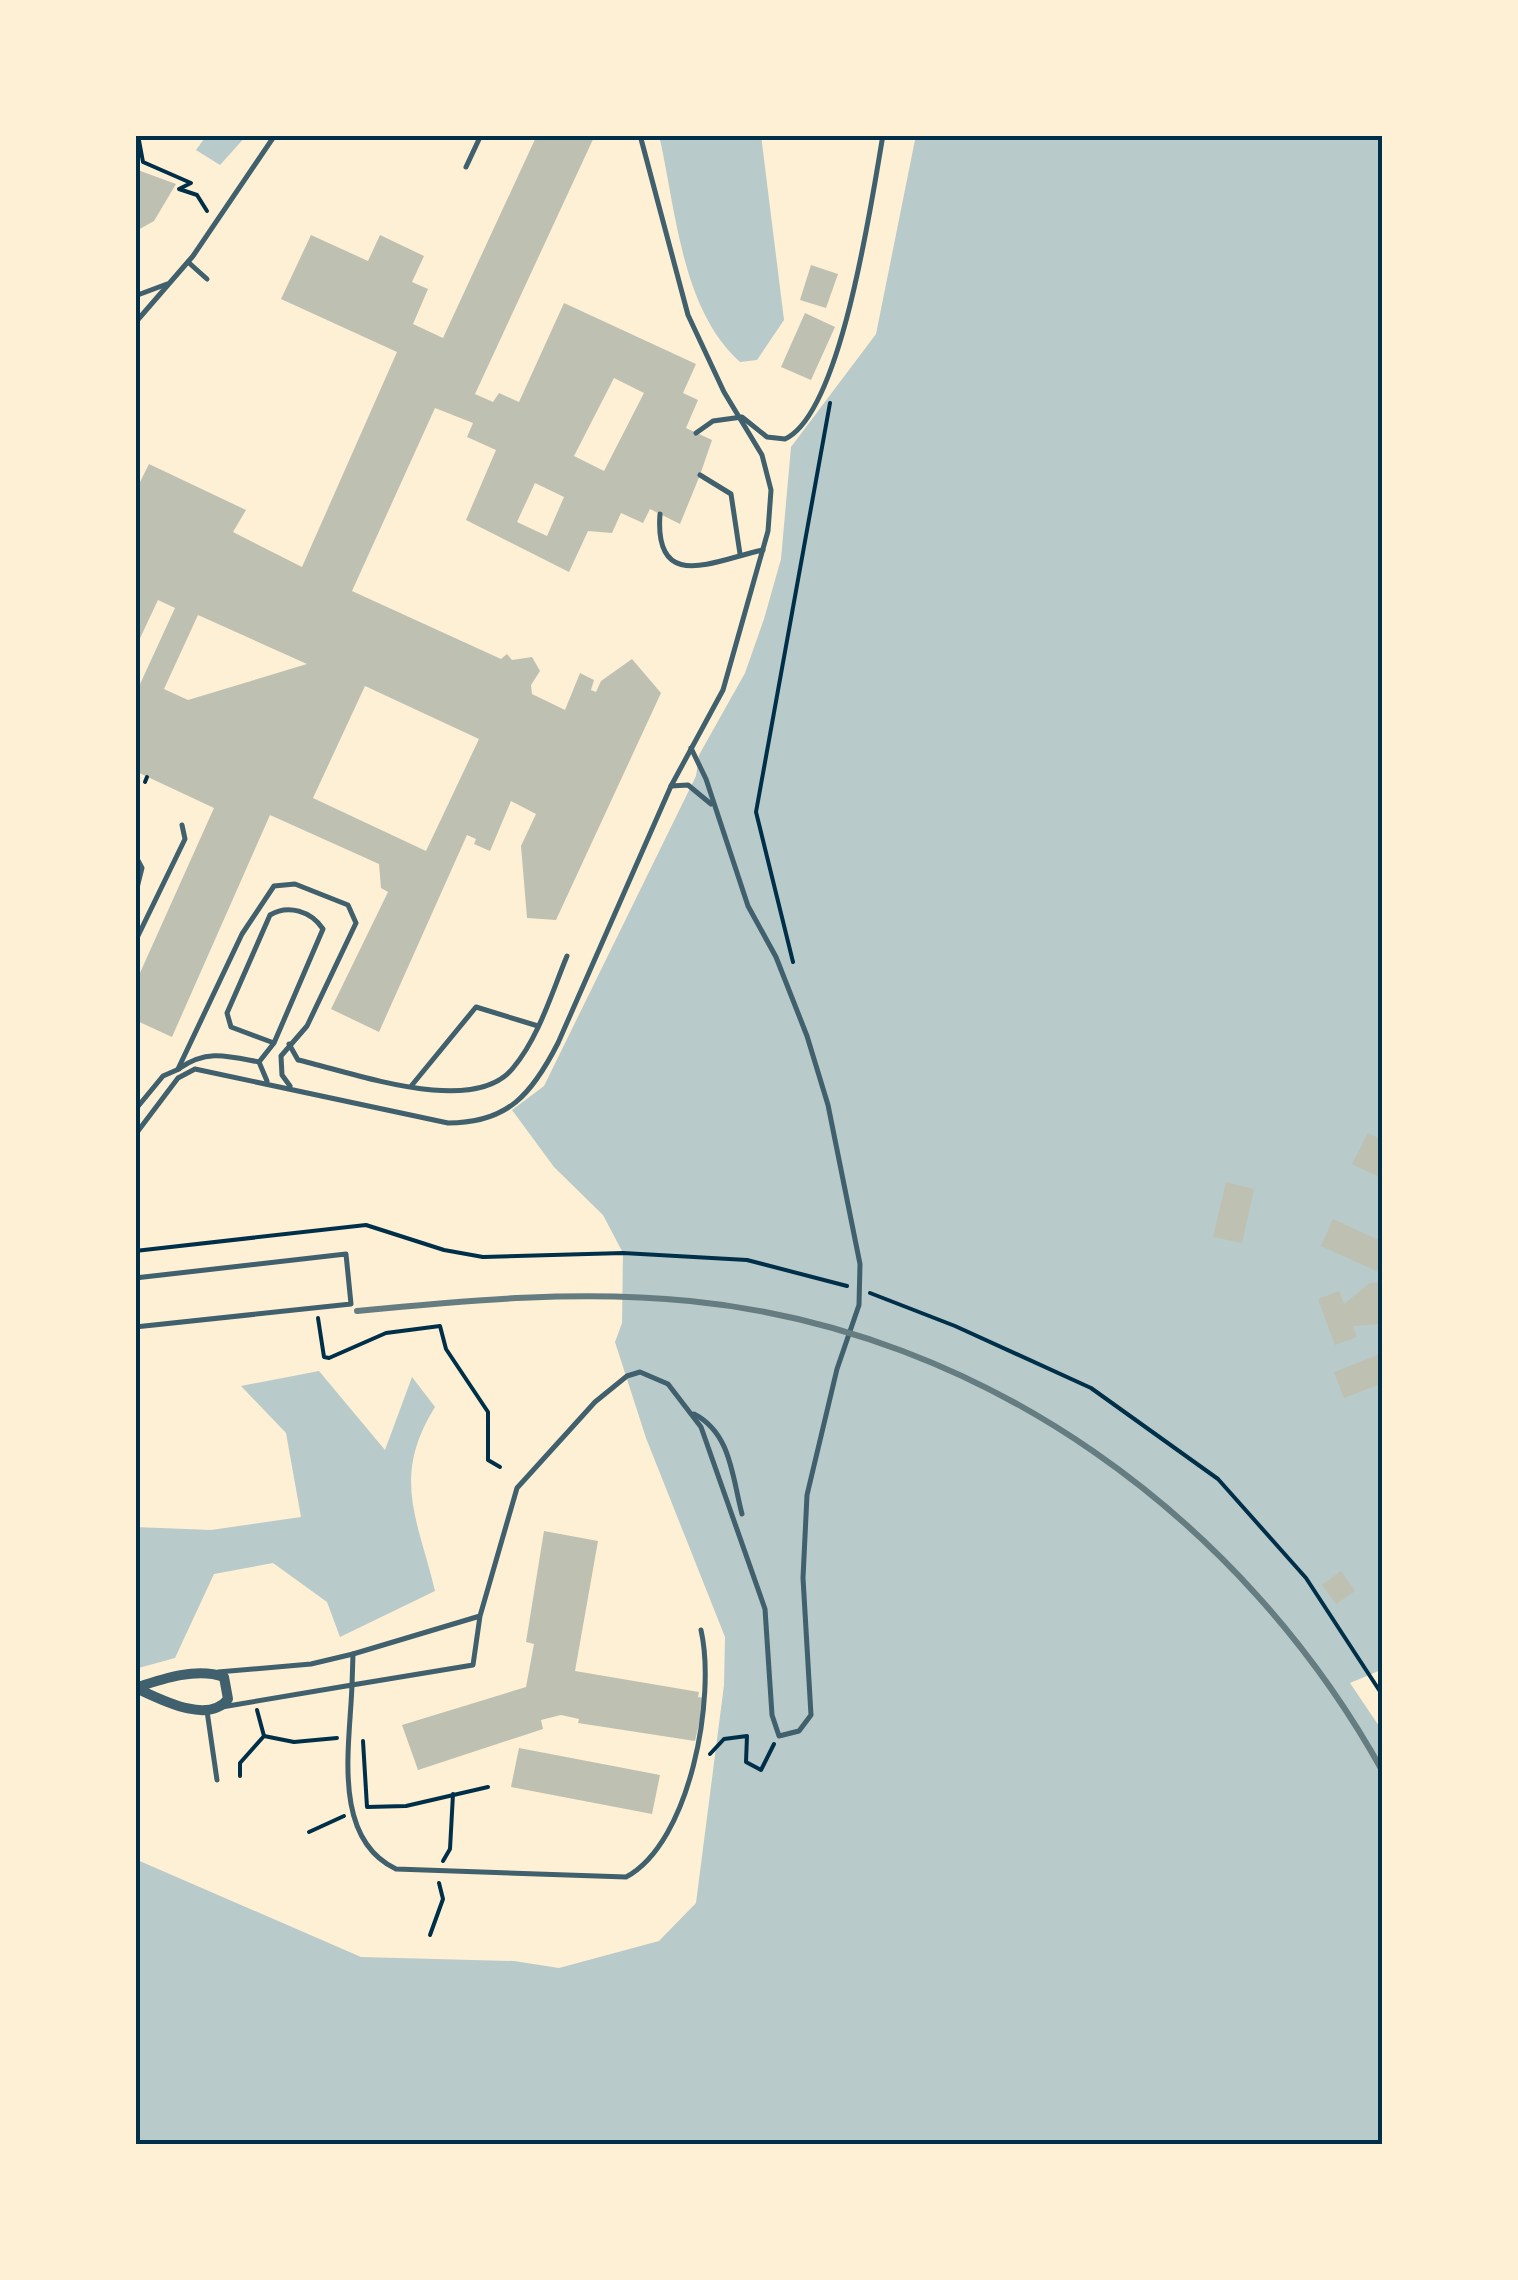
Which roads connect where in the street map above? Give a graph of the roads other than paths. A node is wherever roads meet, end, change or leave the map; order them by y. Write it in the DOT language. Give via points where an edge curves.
graph roads {
  1 [pos="275,135"];
  2 [pos="480,135"];
  3 [pos="640,135"];
  4 [pos="883,135"];
  5 [pos="466,167"];
  6 [pos="188,262"];
  7 [pos="208,279"];
  8 [pos="170,283"];
  9 [pos="135,296"];
  10 [pos="135,323"];
  11 [pos="742,417"];
  12 [pos="696,433"];
  13 [pos="700,475"];
  14 [pos="660,514"];
  15 [pos="764,550"];
  16 [pos="740,555"];
  17 [pos="691,748"];
  18 [pos="671,786"];
  19 [pos="712,804"];
  20 [pos="182,825"];
  21 [pos="135,854"];
  22 [pos="135,896"];
  23 [pos="135,942"];
  24 [pos="567,956"];
  25 [pos="538,1026"];
  26 [pos="274,1043"];
  27 [pos="288,1044"];
  28 [pos="259,1062"];
  29 [pos="178,1070"];
  30 [pos="194,1070"];
  31 [pos="268,1083"];
  32 [pos="412,1085"];
  33 [pos="291,1088"];
  34 [pos="135,1110"];
  35 [pos="135,1136"];
  36 [pos="135,1278"];
  37 [pos="135,1327"];
  38 [pos="691,1412"];
  39 [pos="742,1514"];
  40 [pos="480,1616"];
  41 [pos="700,1630"];
  42 [pos="354,1654"];
  43 [pos="211,1672"];
  44 [pos="352,1685"];
  45 [pos="136,1688"];
  46 [pos="222,1708"];
  47 [pos="207,1711"];
  48 [pos="217,1780"];
  1 -- 6 [label="lane"];
  2 -- 5 [label="lane"];
  3 -- 11 [label="lane" via="688,314"];
  4 -- 11 [label="lane" via="845,335 809,417 785,438 767,437"];
  6 -- 7 [label="lane"];
  6 -- 8 [label="lane"];
  8 -- 9 [label="lane"];
  8 -- 10 [label="lane"];
  11 -- 12 [label="lane" via="712,421"];
  11 -- 15 [label="lane" via="771,490"];
  13 -- 16 [label="lane" via="730,494"];
  14 -- 16 [label="lane" via="658,537 676,564 700,568"];
  15 -- 16 [label="lane"];
  15 -- 17 [label="lane" via="734,660"];
  17 -- 18 [label="lane"];
  17 -- 19 [label="lane"];
  18 -- 19 [label="lane" via="688,785"];
  18 -- 33 [label="lane" via="558,1043 541,1076 508,1109 490,1119 448,1123"];
  19 -- 38 [label="lane" via="748,906 807,1036 860,1264 859,1305 807,1494 803,1578 811,1714 798,1731 779,1736 765,1609"];
  20 -- 23 [label="lane" via="185,838"];
  21 -- 22 [label="lane" via="142,876"];
  24 -- 25 [label="lane"];
  25 -- 32 [label="lane" via="514,1068 486,1088 456,1094"];
  25 -- 32 [label="lane" via="476,1007"];
  26 -- 26 [label="lane" via="323,929 295,909 270,915 226,1013 231,1028"];
  26 -- 28 [label="lane"];
  27 -- 29 [label="lane" via="307,1026 356,923 348,905 295,884 274,886 242,934"];
  27 -- 32 [label="lane" via="298,1060"];
  27 -- 33 [label="lane" via="282,1074"];
  28 -- 29 [label="lane" via="211,1053"];
  28 -- 31 [label="lane"];
  29 -- 30 [label="lane"];
  29 -- 34 [label="lane" via="163,1076"];
  30 -- 31 [label="lane"];
  30 -- 35 [label="lane" via="178,1078"];
  31 -- 33 [label="lane"];
  36 -- 37 [label="lane" via="346,1254 350,1304"];
  38 -- 39 [label="lane" via="723,1438"];
  38 -- 40 [label="lane" via="668,1384 640,1372 595,1402 516,1488"];
  40 -- 42 [label="lane"];
  40 -- 44 [label="lane" via="472,1666"];
  41 -- 44 [label="lane" via="704,1662 695,1760 661,1844 626,1877 396,1869 366,1850 350,1781"];
  42 -- 43 [label="lane"];
  42 -- 44 [label="lane"];
  43 -- 45 [label="street"];
  43 -- 46 [label="street" via="228,1688"];
  44 -- 46 [label="lane"];
  45 -- 47 [label="street"];
  46 -- 47 [label="street"];
  47 -- 48 [label="lane"];
}
